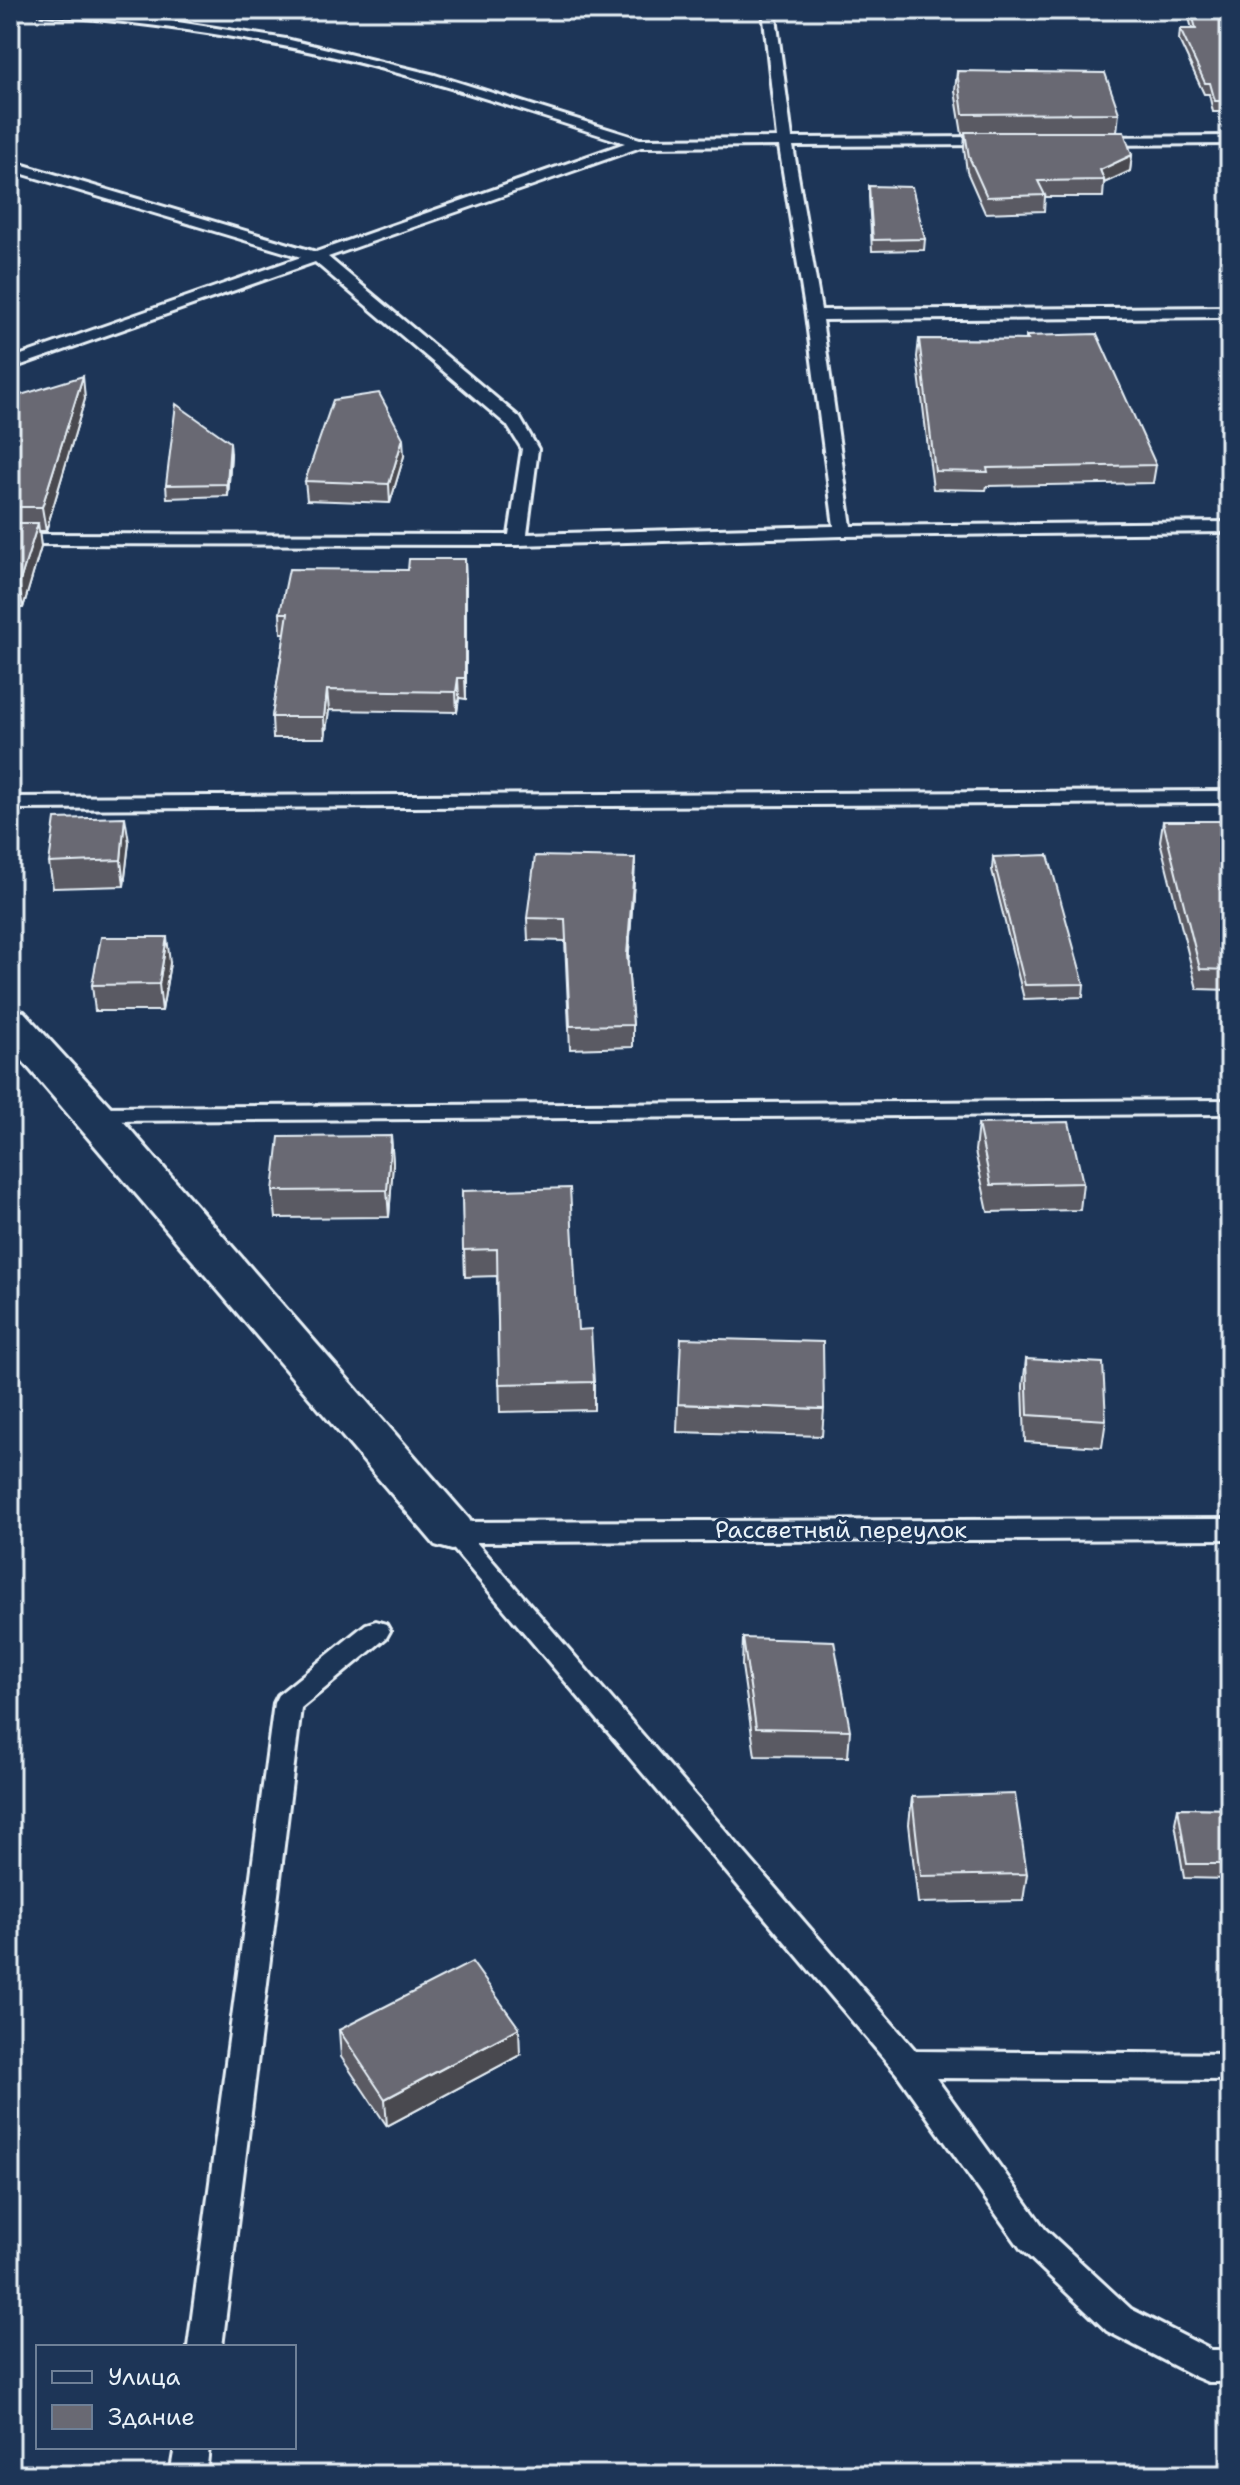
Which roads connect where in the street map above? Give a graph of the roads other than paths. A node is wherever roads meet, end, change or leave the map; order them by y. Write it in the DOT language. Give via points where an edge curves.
graph roads {
  1 [pos="41,10"];
  2 [pos="769,10"];
  3 [pos="1230,140"];
  4 [pos="1008,141"];
  5 [pos="1071,141"];
  6 [pos="785,142"];
  7 [pos="639,143"];
  8 [pos="10,165"];
  9 [pos="318,257"];
  10 [pos="1230,312"];
  11 [pos="814,315"];
  12 [pos="10,364"];
  13 [pos="1230,527"];
  14 [pos="843,531"];
  15 [pos="10,539"];
  16 [pos="517,540"];
  17 [pos="1230,797"];
  18 [pos="10,803"];
  19 [pos="10,1021"];
  20 [pos="1230,1107"];
  21 [pos="94,1114"];
  22 [pos="1230,1529"];
  23 [pos="452,1532"];
  24 [pos="376,1631"];
  25 [pos="908,2064"];
  26 [pos="1230,2067"];
  27 [pos="205,2345"];
  28 [pos="1230,2366"];
  29 [pos="192,2449"];
  30 [pos="188,2475"];
  1 -- 7 [label="lane" via="135,17 268,39 428,77"];
  2 -- 6 [label="lane"];
  3 -- 5 [label="lane"];
  4 -- 6 [label="lane"];
  6 -- 7 [label="lane"];
  6 -- 11 [label="lane"];
  7 -- 9 [label="lane"];
  8 -- 9 [label="lane"];
  9 -- 12 [label="lane"];
  9 -- 16 [label="lane" via="514,422 530,449"];
  10 -- 11 [label="lane"];
  11 -- 14 [label="lane"];
  13 -- 14 [label="lane"];
  14 -- 16 [label="lane"];
  15 -- 16 [label="lane"];
  17 -- 18 [label="lane"];
  19 -- 21 [label="street"];
  20 -- 21 [label="lane"];
  21 -- 23 [label="street"];
  22 -- 23 [label="lane, Рассветный переулок"];
  23 -- 25 [label="lane"];
  24 -- 27 [label="lane" via="288,1703"];
  25 -- 26 [label="lane"];
  25 -- 28 [label="lane" via="1033,2239 1119,2320 1208,2366"];
  29 -- 30 [label="lane"];
}
